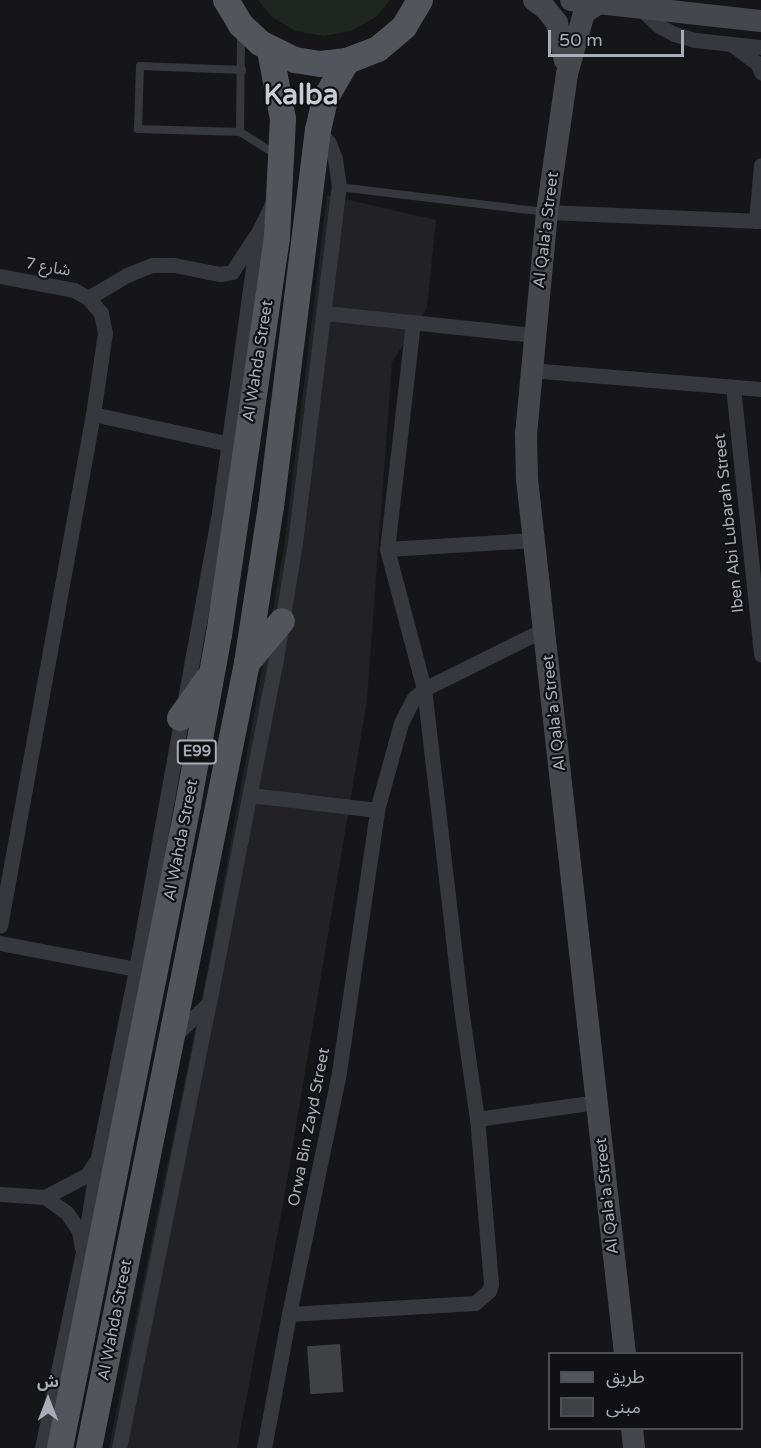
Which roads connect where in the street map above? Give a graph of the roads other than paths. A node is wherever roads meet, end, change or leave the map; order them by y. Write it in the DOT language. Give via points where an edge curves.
graph roads {
  1 [pos="226,0"];
  2 [pos="534,0"];
  3 [pos="571,0"];
  4 [pos="599,3"];
  5 [pos="423,4"];
  6 [pos="640,8"];
  7 [pos="761,21"];
  8 [pos="241,25"];
  9 [pos="731,44"];
  10 [pos="761,47"];
  11 [pos="270,50"];
  12 [pos="347,62"];
  13 [pos="242,70"];
  14 [pos="761,72"];
  15 [pos="567,74"];
  16 [pos="318,130"];
  17 [pos="240,132"];
  18 [pos="283,159"];
  19 [pos="761,165"];
  20 [pos="281,186"];
  21 [pos="339,187"];
  22 [pos="547,212"];
  23 [pos="758,221"];
  24 [pos="258,233"];
  25 [pos="0,276"];
  26 [pos="88,298"];
  27 [pos="325,313"];
  28 [pos="413,322"];
  29 [pos="533,335"];
  30 [pos="530,370"];
  31 [pos="733,387"];
  32 [pos="761,389"];
  33 [pos="93,414"];
  34 [pos="229,444"];
  35 [pos="535,540"];
  36 [pos="387,549"];
  37 [pos="282,621"];
  38 [pos="545,629"];
  39 [pos="761,655"];
  40 [pos="247,663"];
  41 [pos="211,675"];
  42 [pos="424,689"];
  43 [pos="180,718"];
  44 [pos="250,795"];
  45 [pos="377,810"];
  46 [pos="0,926"];
  47 [pos="0,943"];
  48 [pos="136,969"];
  49 [pos="209,1004"];
  50 [pos="171,1039"];
  51 [pos="597,1102"];
  52 [pos="477,1119"];
  53 [pos="98,1158"];
  54 [pos="0,1194"];
  55 [pos="45,1197"];
  56 [pos="83,1252"];
  57 [pos="288,1314"];
  58 [pos="625,1352"];
  59 [pos="61,1400"];
  60 [pos="632,1430"];
  61 [pos="90,1447"];
  62 [pos="42,1448"];
  63 [pos="60,1448"];
  64 [pos="119,1448"];
  65 [pos="264,1448"];
  66 [pos="634,1448"];
  1 -- 8 [label="main road"];
  2 -- 15 [label="street, Al Qala'a Street" via="557,23"];
  3 -- 4 [label="street"];
  4 -- 6 [label="street"];
  4 -- 15 [label="street, Al Qala'a Street" via="584,13"];
  5 -- 12 [label="main road" via="392,39"];
  6 -- 7 [label="street"];
  6 -- 9 [label="street" via="674,34"];
  8 -- 11 [label="main road"];
  8 -- 13 [label="lane"];
  9 -- 10 [label="street"];
  9 -- 14 [label="street" via="758,64"];
  11 -- 12 [label="main road" via="321,64"];
  11 -- 18 [label="main road, Al Wahda Street / E99" via="283,119"];
  12 -- 16 [label="main road, Al Wahda Street / E99" via="325,99"];
  13 -- 17 [label="lane"];
  13 -- 17 [label="lane" via="140,66 138,118 138,129"];
  15 -- 22 [label="street, Al Qala'a Street"];
  16 -- 21 [label="street" via="335,159"];
  16 -- 40 [label="main road, Al Wahda Street / E99" via="274,484"];
  17 -- 18 [label="lane"];
  18 -- 20 [label="main road, Al Wahda Street / E99"];
  19 -- 23 [label="street"];
  20 -- 24 [label="street"];
  20 -- 41 [label="main road, Al Wahda Street / E99" via="277,237"];
  21 -- 22 [label="lane"];
  21 -- 27 [label="street"];
  22 -- 23 [label="street"];
  22 -- 29 [label="street, Al Qala'a Street"];
  24 -- 26 [label="street" via="232,272 152,266 127,275"];
  24 -- 34 [label="street"];
  25 -- 26 [label="street, شارع 7" via="74,290"];
  26 -- 33 [label="street" via="101,313 105,333"];
  27 -- 28 [label="street"];
  27 -- 37 [label="street"];
  28 -- 29 [label="street"];
  28 -- 36 [label="street"];
  29 -- 30 [label="street, Al Qala'a Street"];
  30 -- 31 [label="street"];
  30 -- 35 [label="street, Al Qala'a Street" via="526,445"];
  31 -- 32 [label="street"];
  31 -- 39 [label="street, Iben Abi Lubarah Street"];
  33 -- 34 [label="street"];
  33 -- 46 [label="street"];
  34 -- 43 [label="street"];
  35 -- 36 [label="street"];
  35 -- 38 [label="street, Al Qala'a Street"];
  36 -- 42 [label="street"];
  37 -- 40 [label="main road"];
  37 -- 44 [label="street"];
  38 -- 42 [label="street"];
  38 -- 51 [label="street, Al Qala'a Street"];
  40 -- 50 [label="main road, Al Wahda Street / E99"];
  41 -- 43 [label="main road"];
  41 -- 59 [label="main road, Al Wahda Street / E99" via="188,805"];
  42 -- 45 [label="street, Orwa Bin Zayd Street" via="414,698 401,723"];
  42 -- 52 [label="street"];
  43 -- 48 [label="street"];
  44 -- 45 [label="street"];
  44 -- 49 [label="street"];
  45 -- 57 [label="street, Orwa Bin Zayd Street" via="339,1072"];
  47 -- 48 [label="street"];
  48 -- 53 [label="street"];
  49 -- 50 [label="street"];
  49 -- 64 [label="street"];
  50 -- 61 [label="main road, Al Wahda Street / E99"];
  51 -- 52 [label="street"];
  51 -- 58 [label="street, Al Qala'a Street"];
  52 -- 57 [label="street" via="491,1284 482,1299 475,1303"];
  53 -- 55 [label="street" via="87,1175"];
  53 -- 56 [label="street"];
  54 -- 55 [label="street"];
  55 -- 56 [label="street" via="67,1213 79,1231"];
  56 -- 59 [label="street"];
  57 -- 65 [label="street, Orwa Bin Zayd Street"];
  59 -- 62 [label="street"];
  59 -- 63 [label="main road, Al Wahda Street / E99"];
  60 -- 66 [label="street"];
}
